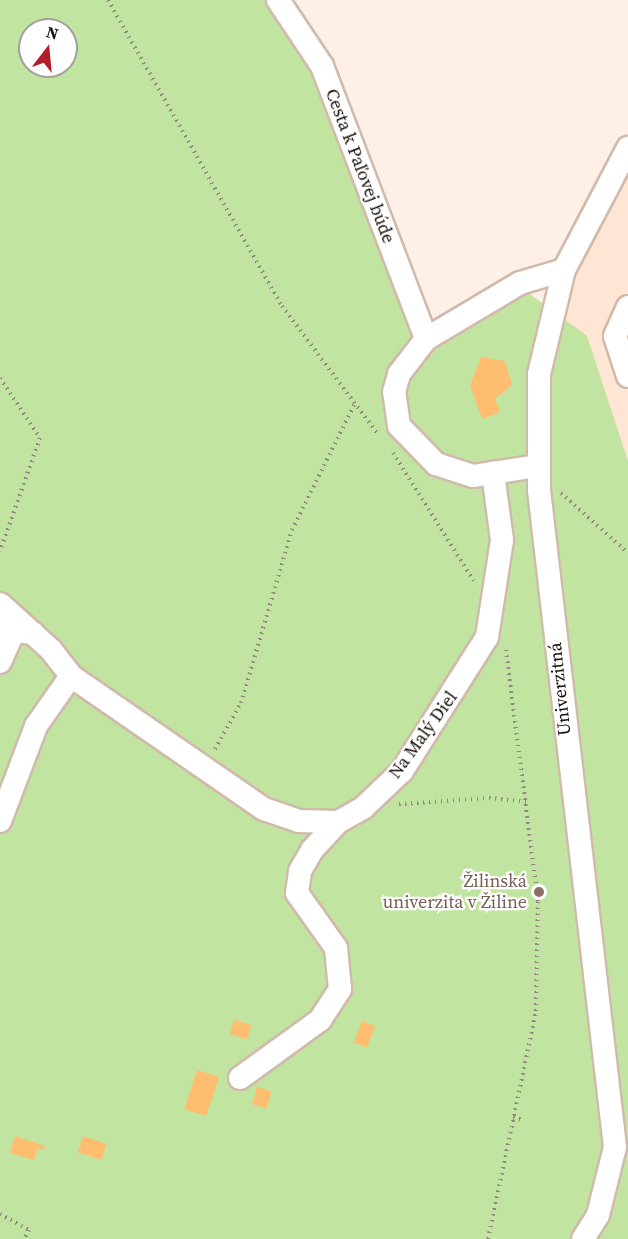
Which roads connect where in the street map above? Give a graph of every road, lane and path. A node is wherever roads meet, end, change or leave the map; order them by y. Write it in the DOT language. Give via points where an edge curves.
graph roads {
  1 [pos="108,0"];
  2 [pos="278,0"];
  3 [pos="628,148"];
  4 [pos="564,270"];
  5 [pos="628,307"];
  6 [pos="426,339"];
  7 [pos="628,376"];
  8 [pos="0,378"];
  9 [pos="355,403"];
  10 [pos="382,439"];
  11 [pos="388,448"];
  12 [pos="537,466"];
  13 [pos="494,473"];
  14 [pos="555,489"];
  15 [pos="0,551"];
  16 [pos="628,553"];
  17 [pos="0,604"];
  18 [pos="490,606"];
  19 [pos="15,632"];
  20 [pos="505,645"];
  21 [pos="0,662"];
  22 [pos="71,676"];
  23 [pos="205,767"];
  24 [pos="527,802"];
  25 [pos="363,808"];
  26 [pos="0,820"];
  27 [pos="338,822"];
  28 [pos="240,1078"];
  29 [pos="513,1118"];
  30 [pos="524,1120"];
  31 [pos="622,1149"];
  32 [pos="0,1214"];
  33 [pos="24,1239"];
  34 [pos="489,1239"];
  35 [pos="583,1239"];
  1 -- 9 [label="path" via="282,306"];
  2 -- 6 [label="street, Cesta k Paľovej búde" via="322,66"];
  3 -- 4 [label="street, Univerzitná"];
  4 -- 6 [label="street" via="520,283"];
  4 -- 12 [label="street, Univerzitná" via="539,374"];
  5 -- 7 [label="street" via="615,336"];
  6 -- 13 [label="street" via="396,383 393,406 399,426 435,464 473,476"];
  8 -- 15 [label="path" via="40,438"];
  9 -- 10 [label="path"];
  9 -- 23 [label="path" via="292,531 241,703"];
  11 -- 18 [label="path"];
  12 -- 13 [label="street"];
  12 -- 31 [label="street, Univerzitná"];
  13 -- 18 [label="street, Na Malý Diel" via="502,540"];
  14 -- 16 [label="path"];
  17 -- 19 [label="street"];
  18 -- 25 [label="street, Na Malý Diel" via="487,637 461,682 402,771"];
  19 -- 21 [label="street"];
  19 -- 22 [label="street"];
  20 -- 24 [label="path"];
  22 -- 23 [label="street"];
  22 -- 26 [label="street" via="36,726"];
  23 -- 27 [label="street" via="264,809 298,821"];
  24 -- 25 [label="path" via="425,799"];
  24 -- 29 [label="path" via="538,901 536,1011"];
  25 -- 27 [label="street, Na Malý Diel"];
  27 -- 28 [label="street" via="312,850 300,871 297,893 336,948 340,989 320,1020"];
  29 -- 30 [label="path"];
  29 -- 34 [label="path"];
  31 -- 35 [label="street, Univerzitná" via="598,1215"];
  32 -- 33 [label="path" via="29,1230"];
}
